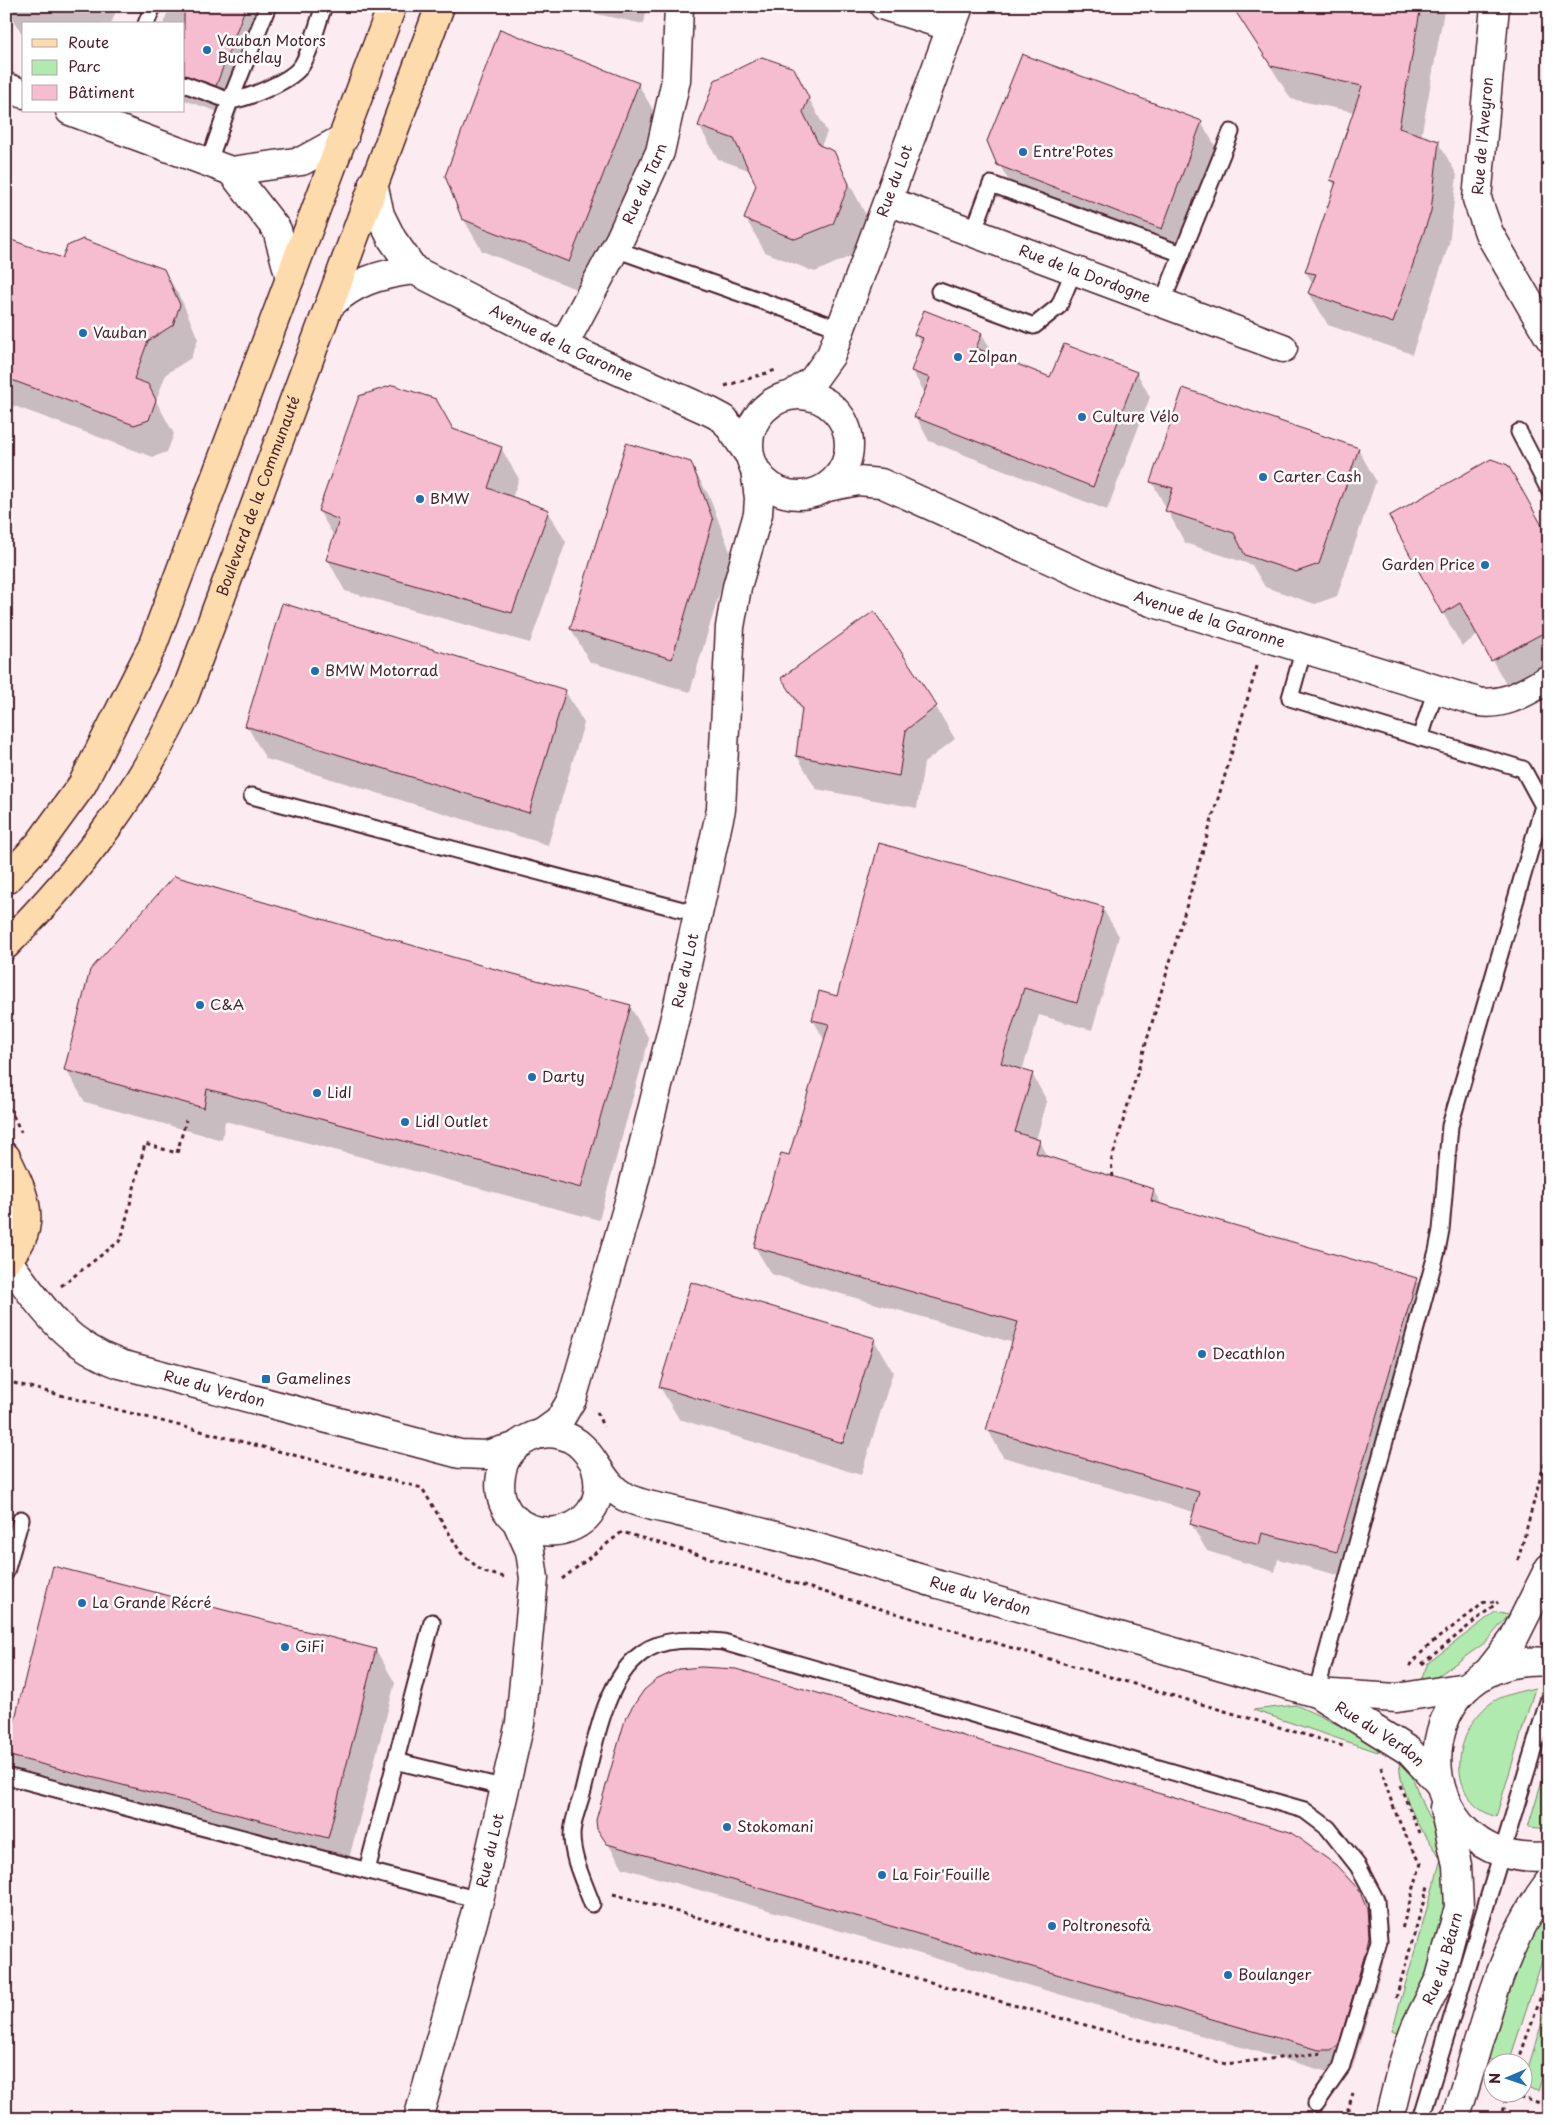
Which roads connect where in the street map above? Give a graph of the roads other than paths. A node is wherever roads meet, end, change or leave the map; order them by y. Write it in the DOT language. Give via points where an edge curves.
graph roads {
  1 [pos="152,6"];
  2 [pos="268,6"];
  3 [pos="324,6"];
  4 [pos="392,6"];
  5 [pos="440,6"];
  6 [pos="679,6"];
  7 [pos="884,6"];
  8 [pos="1495,6"];
  9 [pos="955,17"];
  10 [pos="147,22"];
  11 [pos="185,84"];
  12 [pos="6,87"];
  13 [pos="22,93"];
  14 [pos="230,101"];
  15 [pos="73,112"];
  16 [pos="1231,132"];
  17 [pos="344,138"];
  18 [pos="220,168"];
  19 [pos="373,183"];
  20 [pos="888,200"];
  21 [pos="973,233"];
  22 [pos="615,249"];
  23 [pos="1182,254"];
  24 [pos="414,270"];
  25 [pos="1074,270"];
  26 [pos="290,278"];
  27 [pos="939,291"];
  28 [pos="1162,303"];
  29 [pos="329,306"];
  30 [pos="841,329"];
  31 [pos="1549,337"];
  32 [pos="563,346"];
  33 [pos="1283,348"];
  34 [pos="830,355"];
  35 [pos="792,395"];
  36 [pos="765,408"];
  37 [pos="834,409"];
  38 [pos="711,412"];
  39 [pos="1519,432"];
  40 [pos="850,442"];
  41 [pos="752,463"];
  42 [pos="880,483"];
  43 [pos="1549,490"];
  44 [pos="816,492"];
  45 [pos="754,534"];
  46 [pos="1304,648"];
  47 [pos="1549,679"];
  48 [pos="1436,688"];
  49 [pos="1420,738"];
  50 [pos="252,796"];
  51 [pos="6,880"];
  52 [pos="698,914"];
  53 [pos="6,945"];
  54 [pos="6,1158"];
  55 [pos="6,1260"];
  56 [pos="573,1395"];
  57 [pos="541,1434"];
  58 [pos="515,1447"];
  59 [pos="460,1454"];
  60 [pos="589,1455"];
  61 [pos="502,1495"];
  62 [pos="644,1504"];
  63 [pos="21,1519"];
  64 [pos="516,1520"];
  65 [pos="574,1525"];
  66 [pos="1549,1568"];
  67 [pos="6,1572"];
  68 [pos="534,1581"];
  69 [pos="432,1622"];
  70 [pos="1549,1662"];
  71 [pos="1477,1680"];
  72 [pos="1316,1693"];
  73 [pos="1549,1698"];
  74 [pos="395,1761"];
  75 [pos="6,1776"];
  76 [pos="506,1788"];
  77 [pos="1440,1788"];
  78 [pos="1502,1853"];
  79 [pos="1549,1857"];
  80 [pos="367,1870"];
  81 [pos="1549,1882"];
  82 [pos="479,1900"];
  83 [pos="592,1904"];
  84 [pos="1316,2104"];
  85 [pos="418,2119"];
  86 [pos="1389,2119"];
  87 [pos="1421,2119"];
  88 [pos="1456,2119"];
  1 -- 10 [label="lane"];
  2 -- 14 [label="lane"];
  3 -- 14 [label="lane" via="302,65 294,73 247,98"];
  4 -- 17 [label="main road"];
  5 -- 19 [label="main road, Boulevard de la Communauté"];
  6 -- 22 [label="street, Rue du Tarn" via="676,80 660,152"];
  7 -- 9 [label="street"];
  8 -- 31 [label="street, Rue de l'Aveyron" via="1476,199 1489,233"];
  9 -- 20 [label="street, Rue du Lot"];
  11 -- 14 [label="lane"];
  12 -- 13 [label="street"];
  14 -- 18 [label="lane"];
  15 -- 18 [label="street"];
  16 -- 23 [label="lane"];
  17 -- 18 [label="street" via="302,161"];
  17 -- 26 [label="main road"];
  18 -- 26 [label="street" via="277,230"];
  19 -- 24 [label="street" via="380,215"];
  19 -- 29 [label="main road, Boulevard de la Communauté"];
  20 -- 21 [label="street, Rue de la Dordogne"];
  20 -- 30 [label="street, Rue du Lot"];
  21 -- 23 [label="lane" via="991,184"];
  21 -- 25 [label="street, Rue de la Dordogne"];
  22 -- 30 [label="lane"];
  22 -- 32 [label="street, Rue du Tarn"];
  23 -- 28 [label="lane"];
  24 -- 29 [label="street" via="372,278 341,294"];
  24 -- 32 [label="street, Avenue de la Garonne"];
  25 -- 27 [label="lane" via="1059,306 1034,326"];
  25 -- 28 [label="street, Rue de la Dordogne"];
  26 -- 51 [label="main road" via="152,647 82,785 39,844"];
  28 -- 33 [label="street, Rue de la Dordogne"];
  29 -- 53 [label="main road, Boulevard de la Communauté" via="200,657 164,740 123,808 91,852"];
  30 -- 34 [label="street, Rue du Lot"];
  32 -- 38 [label="street, Avenue de la Garonne"];
  34 -- 35 [label="street" via="812,380"];
  34 -- 37 [label="street" via="829,379"];
  35 -- 36 [label="street"];
  35 -- 37 [label="street" via="814,397"];
  36 -- 38 [label="street"];
  36 -- 41 [label="street" via="752,426 749,441"];
  37 -- 40 [label="street" via="843,421"];
  38 -- 41 [label="street" via="724,419"];
  39 -- 43 [label="lane"];
  40 -- 42 [label="street" via="860,465"];
  40 -- 44 [label="street" via="846,464 838,478"];
  41 -- 44 [label="street" via="764,482 777,491 791,495"];
  41 -- 45 [label="street" via="759,498"];
  42 -- 44 [label="street" via="858,481"];
  42 -- 46 [label="street, Avenue de la Garonne" via="1108,586"];
  44 -- 45 [label="street" via="775,509"];
  45 -- 52 [label="street, Rue du Lot" via="737,587 730,627 721,808"];
  46 -- 48 [label="street, Avenue de la Garonne"];
  46 -- 49 [label="lane" via="1290,698"];
  47 -- 48 [label="street, Avenue de la Garonne" via="1510,700 1493,704"];
  48 -- 49 [label="lane"];
  49 -- 72 [label="lane" via="1523,769 1543,806 1450,1126 1437,1251"];
  50 -- 52 [label="lane"];
  52 -- 56 [label="street, Rue du Lot" via="626,1215"];
  54 -- 55 [label="main road" via="26,1202 26,1219 18,1248"];
  55 -- 59 [label="street, Rue du Verdon" via="65,1333 95,1355"];
  56 -- 57 [label="street" via="558,1421"];
  56 -- 60 [label="street" via="576,1432"];
  57 -- 58 [label="street"];
  57 -- 60 [label="street" via="563,1436"];
  58 -- 59 [label="street" via="486,1455"];
  58 -- 61 [label="street" via="501,1473"];
  59 -- 61 [label="street" via="477,1464"];
  60 -- 62 [label="street" via="607,1483 616,1491"];
  60 -- 65 [label="street" via="599,1478 598,1493 593,1507"];
  61 -- 64 [label="street"];
  62 -- 65 [label="street" via="608,1510"];
  62 -- 72 [label="street, Rue du Verdon" via="762,1532"];
  63 -- 67 [label="lane"];
  64 -- 65 [label="street" via="536,1531 550,1533"];
  64 -- 68 [label="street" via="530,1550"];
  65 -- 68 [label="street" via="551,1544"];
  66 -- 71 [label="street" via="1513,1640"];
  68 -- 76 [label="street, Rue du Lot" via="520,1723"];
  69 -- 74 [label="lane"];
  70 -- 71 [label="street, Rue du Verdon" via="1514,1662"];
  71 -- 72 [label="street, Rue du Verdon" via="1403,1697"];
  71 -- 77 [label="street" via="1453,1702 1438,1734 1436,1758"];
  72 -- 77 [label="street, Rue du Verdon" via="1390,1738 1427,1768"];
  73 -- 78 [label="lane"];
  74 -- 76 [label="lane"];
  74 -- 80 [label="lane"];
  75 -- 80 [label="lane"];
  76 -- 82 [label="street, Rue du Lot"];
  77 -- 78 [label="street" via="1453,1816 1472,1837"];
  77 -- 86 [label="street, Rue du Béarn" via="1457,1865 1459,1907 1440,1978 1416,2026 1402,2066"];
  78 -- 79 [label="street" via="1530,1858"];
  78 -- 87 [label="lane"];
  80 -- 82 [label="lane"];
  81 -- 88 [label="street" via="1519,1926 1506,1956"];
  82 -- 85 [label="street, Rue du Lot"];
  83 -- 84 [label="lane" via="576,1861 572,1833 604,1712 622,1674 642,1653 668,1642 691,1639 723,1642 1304,1810 1328,1828 1358,1866 1376,1900 1379,1941 1341,2068"];
}
